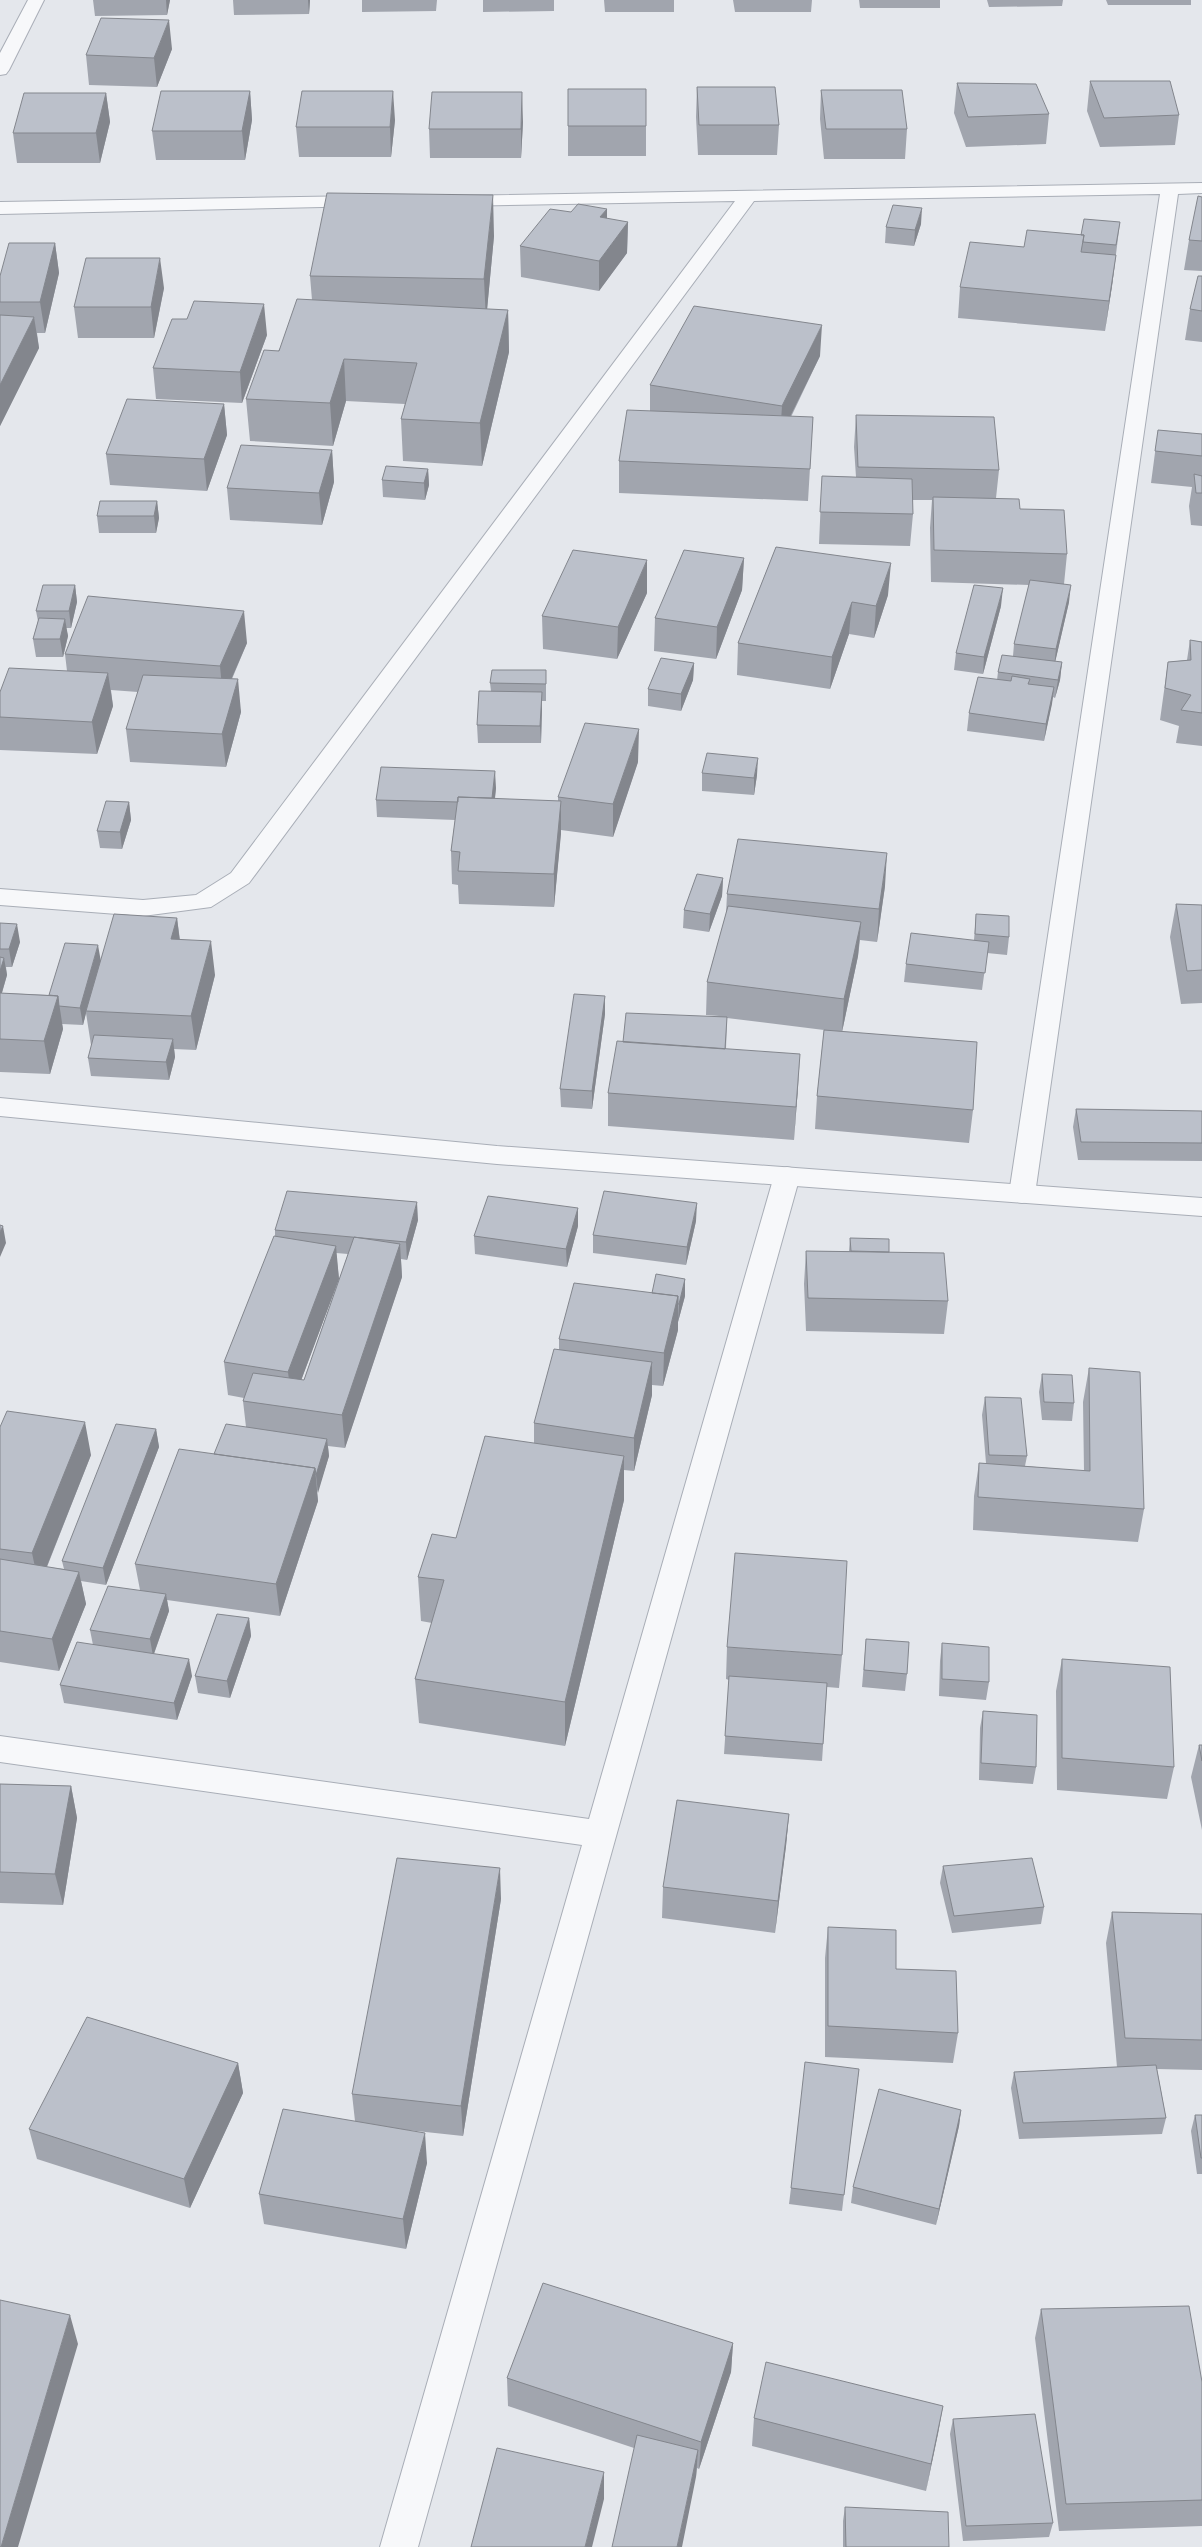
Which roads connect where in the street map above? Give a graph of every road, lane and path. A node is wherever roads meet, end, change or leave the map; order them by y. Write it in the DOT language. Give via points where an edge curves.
graph roads {
  1 [pos="36,0"];
  2 [pos="0,70"];
  3 [pos="1170,188"];
  4 [pos="1202,188"];
  5 [pos="749,195"];
  6 [pos="440,200"];
  7 [pos="380,201"];
  8 [pos="0,208"];
  9 [pos="0,897"];
  10 [pos="0,1107"];
  11 [pos="787,1176"];
  12 [pos="1022,1194"];
  13 [pos="1202,1207"];
  14 [pos="0,1749"];
  15 [pos="601,1834"];
  16 [pos="399,2547"];
  1 -- 2 [label="street"];
  3 -- 4 [label="street"];
  3 -- 5 [label="street"];
  3 -- 12 [label="street"];
  5 -- 6 [label="street"];
  5 -- 9 [label="street" via="240,878 202,902 143,908"];
  7 -- 8 [label="street"];
  10 -- 11 [label="street" via="497,1155"];
  11 -- 12 [label="street"];
  11 -- 15 [label="street"];
  12 -- 13 [label="street"];
  14 -- 15 [label="street"];
  15 -- 16 [label="street"];
}
